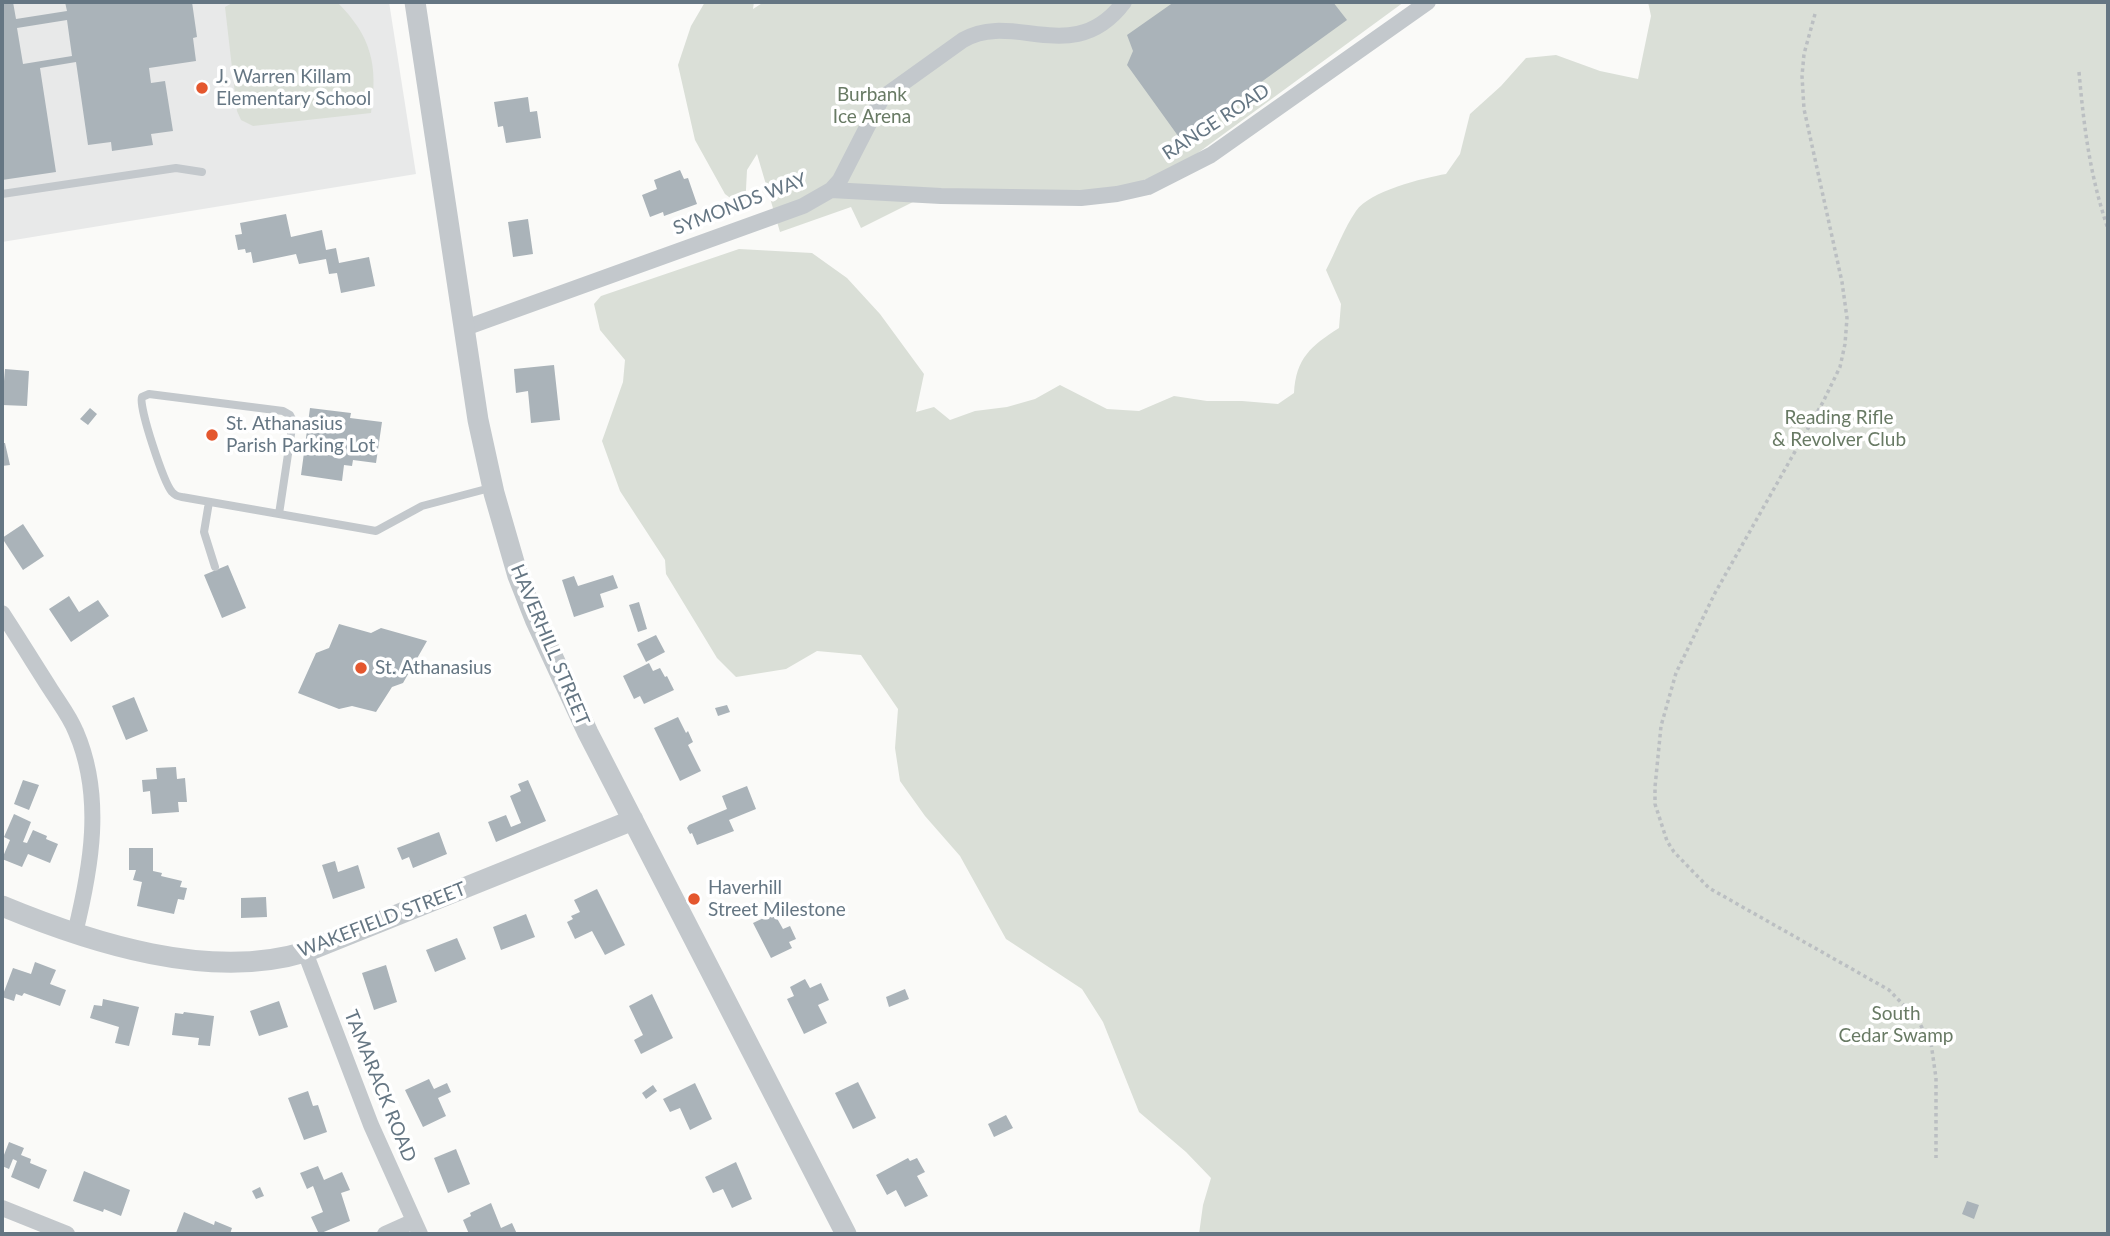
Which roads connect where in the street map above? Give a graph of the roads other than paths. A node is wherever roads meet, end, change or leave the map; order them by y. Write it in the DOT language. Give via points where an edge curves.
graph roads {
  1 [pos="415,2"];
  2 [pos="1124,2"];
  3 [pos="1428,2"];
  4 [pos="202,172"];
  5 [pos="831,190"];
  6 [pos="2,194"];
  7 [pos="465,328"];
  8 [pos="493,487"];
  9 [pos="209,502"];
  10 [pos="279,514"];
  11 [pos="215,567"];
  12 [pos="2,613"];
  13 [pos="634,820"];
  14 [pos="2,906"];
  15 [pos="75,933"];
  16 [pos="305,952"];
  17 [pos="2,1208"];
  18 [pos="417,1227"];
  19 [pos="67,1234"];
  20 [pos="385,1234"];
  21 [pos="846,1234"];
  1 -- 7 [label="street, HAVERHILL STREET"];
  2 -- 5 [label="street, SYMONDS WAY" via="1099,24 1076,34 987,32 962,40 882,98 847,170"];
  3 -- 5 [label="street, RANGE ROAD" via="1211,155 1148,187 1101,197 1068,198"];
  4 -- 6 [label="lane" via="177,168"];
  5 -- 7 [label="street, SYMONDS WAY" via="803,206"];
  7 -- 8 [label="street, HAVERHILL STREET"];
  8 -- 10 [label="lane" via="422,506 376,531"];
  8 -- 13 [label="street, HAVERHILL STREET" via="528,603"];
  9 -- 10 [label="lane"];
  9 -- 10 [label="lane" via="179,497 170,490 140,404 144,395 289,413 292,423"];
  9 -- 11 [label="lane" via="204,532"];
  12 -- 15 [label="street" via="75,729 86,761 92,849"];
  13 -- 16 [label="street, WAKEFIELD STREET"];
  13 -- 21 [label="street, HAVERHILL STREET"];
  14 -- 15 [label="street, WAKEFIELD STREET"];
  15 -- 16 [label="street, WAKEFIELD STREET" via="128,948 217,962 256,962"];
  16 -- 18 [label="street, TAMARACK ROAD" via="370,1125"];
  17 -- 19 [label="street"];
  18 -- 20 [label="street"];
}
